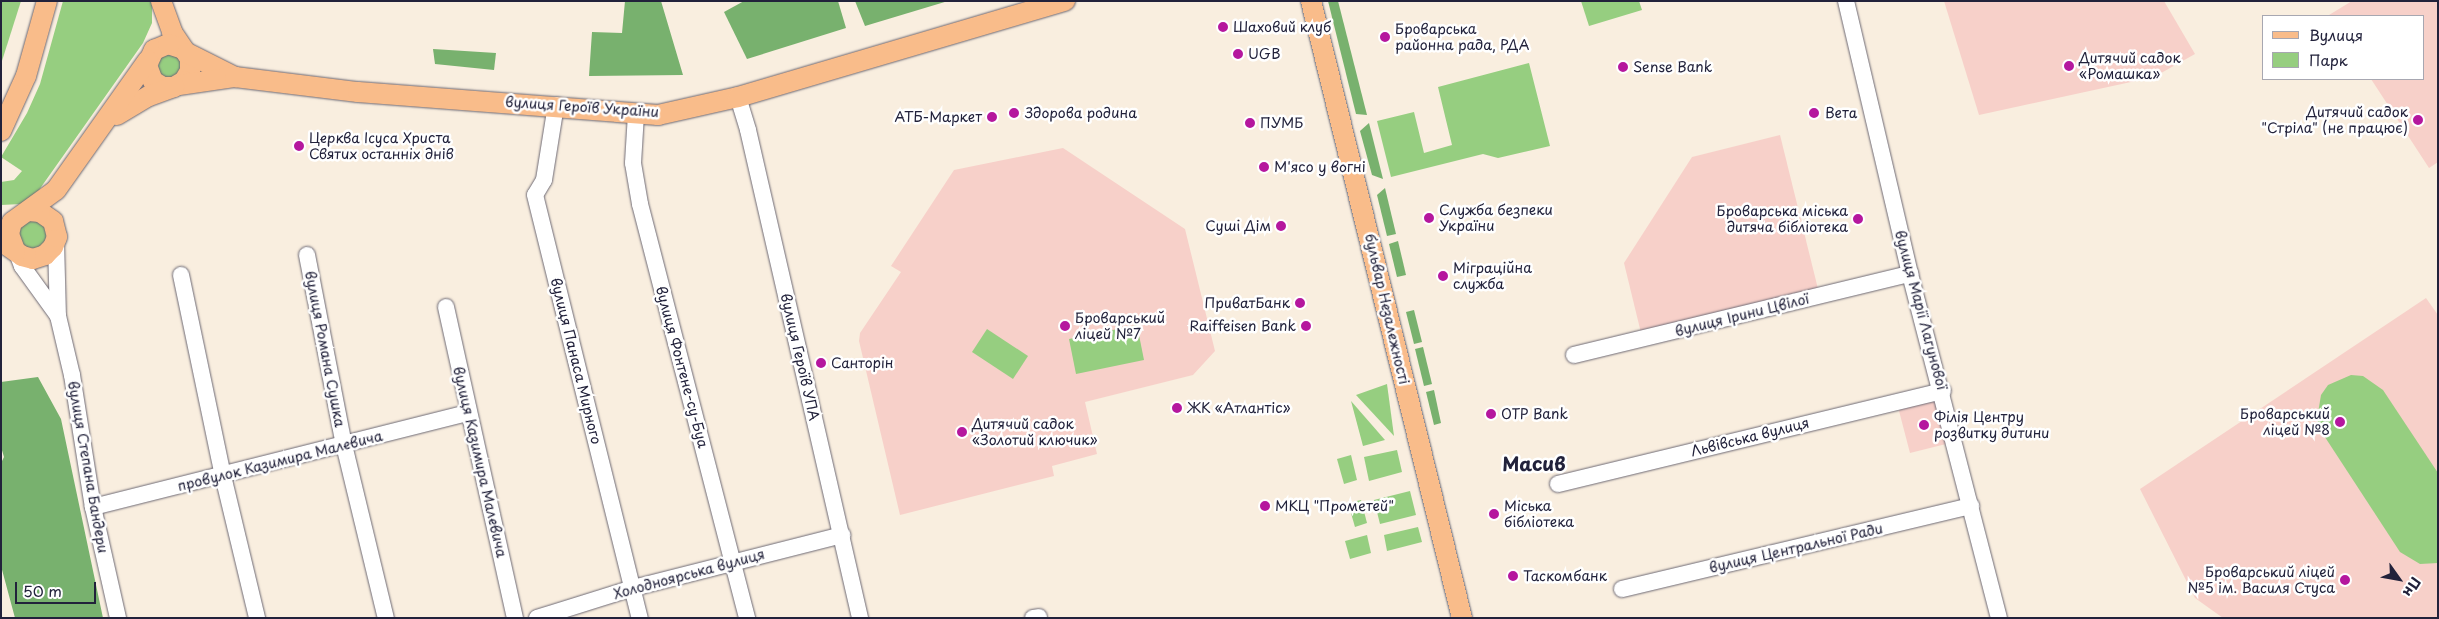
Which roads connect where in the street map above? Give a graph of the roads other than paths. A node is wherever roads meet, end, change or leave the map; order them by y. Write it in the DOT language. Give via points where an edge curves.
graph roads {
  1 [pos="1064,1"];
  2 [pos="1311,1"];
  3 [pos="1846,1"];
  4 [pos="162,2"];
  5 [pos="40,3"];
  6 [pos="185,51"];
  7 [pos="149,57"];
  8 [pos="235,77"];
  9 [pos="176,86"];
  10 [pos="738,97"];
  11 [pos="1,101"];
  12 [pos="556,106"];
  13 [pos="636,114"];
  14 [pos="101,128"];
  15 [pos="1,131"];
  16 [pos="67,176"];
  17 [pos="1,211"];
  18 [pos="25,212"];
  19 [pos="56,236"];
  20 [pos="11,248"];
  21 [pos="306,255"];
  22 [pos="1910,274"];
  23 [pos="181,275"];
  24 [pos="446,307"];
  25 [pos="58,316"];
  26 [pos="1574,355"];
  27 [pos="1943,390"];
  28 [pos="468,414"];
  29 [pos="344,445"];
  30 [pos="223,476"];
  31 [pos="1558,484"];
  32 [pos="1971,506"];
  33 [pos="93,507"];
  34 [pos="842,534"];
  35 [pos="733,562"];
  36 [pos="632,588"];
  37 [pos="1622,589"];
  38 [pos="118,618"];
  39 [pos="257,618"];
  40 [pos="386,618"];
  41 [pos="515,618"];
  42 [pos="537,618"];
  43 [pos="640,618"];
  44 [pos="747,618"];
  45 [pos="860,618"];
  46 [pos="1462,618"];
  47 [pos="1998,618"];
  1 -- 10 [label="main road, вулиця Героїв України"];
  2 -- 46 [label="main road, бульвар Незалежності"];
  3 -- 22 [label="street, вулиця Марії Лагунової"];
  4 -- 6 [label="main road"];
  4 -- 7 [label="main road" via="160,31"];
  5 -- 11 [label="main road"];
  5 -- 15 [label="main road" via="32,59"];
  6 -- 7 [label="main road" via="174,44 163,45"];
  6 -- 8 [label="main road, вулиця Героїв України"];
  6 -- 9 [label="main road" via="190,71"];
  7 -- 9 [label="main road" via="148,71 153,81 163,87"];
  7 -- 14 [label="main road"];
  8 -- 9 [label="main road, вулиця Героїв України"];
  8 -- 12 [label="main road, вулиця Героїв України" via="358,92"];
  9 -- 14 [label="main road" via="135,104"];
  10 -- 13 [label="main road, вулиця Героїв України" via="658,115"];
  10 -- 34 [label="street, вулиця Героїв УПА"];
  12 -- 13 [label="main road, вулиця Героїв України"];
  12 -- 36 [label="street, вулиця Панаса Мирного" via="544,180 535,195"];
  13 -- 35 [label="street, вулиця Фонтене-су-Буа" via="633,163 640,204"];
  14 -- 16 [label="main road"];
  16 -- 18 [label="main road" via="52,195"];
  16 -- 19 [label="main road" via="58,201"];
  17 -- 18 [label="main road"];
  18 -- 19 [label="main road" via="45,214"];
  18 -- 20 [label="main road" via="12,222 9,234"];
  19 -- 20 [label="main road" via="50,252 39,258 28,258"];
  19 -- 25 [label="street, вулиця Степана Бандери"];
  20 -- 25 [label="street, вулиця Степана Бандери"];
  21 -- 29 [label="street, вулиця Романа Сушка"];
  22 -- 26 [label="street, вулиця Ірини Цвілої"];
  22 -- 27 [label="street, вулиця Марії Лагунової"];
  23 -- 30 [label="street"];
  24 -- 28 [label="street, вулиця Казимира Малевича"];
  25 -- 33 [label="street, вулиця Степана Бандери" via="72,376"];
  27 -- 31 [label="street, Львівська вулиця"];
  27 -- 32 [label="street, вулиця Марії Лагунової"];
  28 -- 29 [label="street, провулок Казимира Малевича"];
  28 -- 41 [label="street, вулиця Казимира Малевича"];
  29 -- 30 [label="street, провулок Казимира Малевича"];
  29 -- 40 [label="street, вулиця Романа Сушка"];
  30 -- 33 [label="street, провулок Казимира Малевича"];
  30 -- 39 [label="street"];
  32 -- 37 [label="street, вулиця Центральної Ради"];
  32 -- 47 [label="street, вулиця Марії Лагунової"];
  33 -- 38 [label="street, вулиця Степана Бандери"];
  34 -- 35 [label="street, Холодноярська вулиця"];
  34 -- 45 [label="street, вулиця Героїв УПА"];
  35 -- 36 [label="street, Холодноярська вулиця"];
  35 -- 44 [label="street, вулиця Фонтене-су-Буа"];
  36 -- 42 [label="street, Холодноярська вулиця"];
  36 -- 43 [label="street, вулиця Панаса Мирного"];
}
